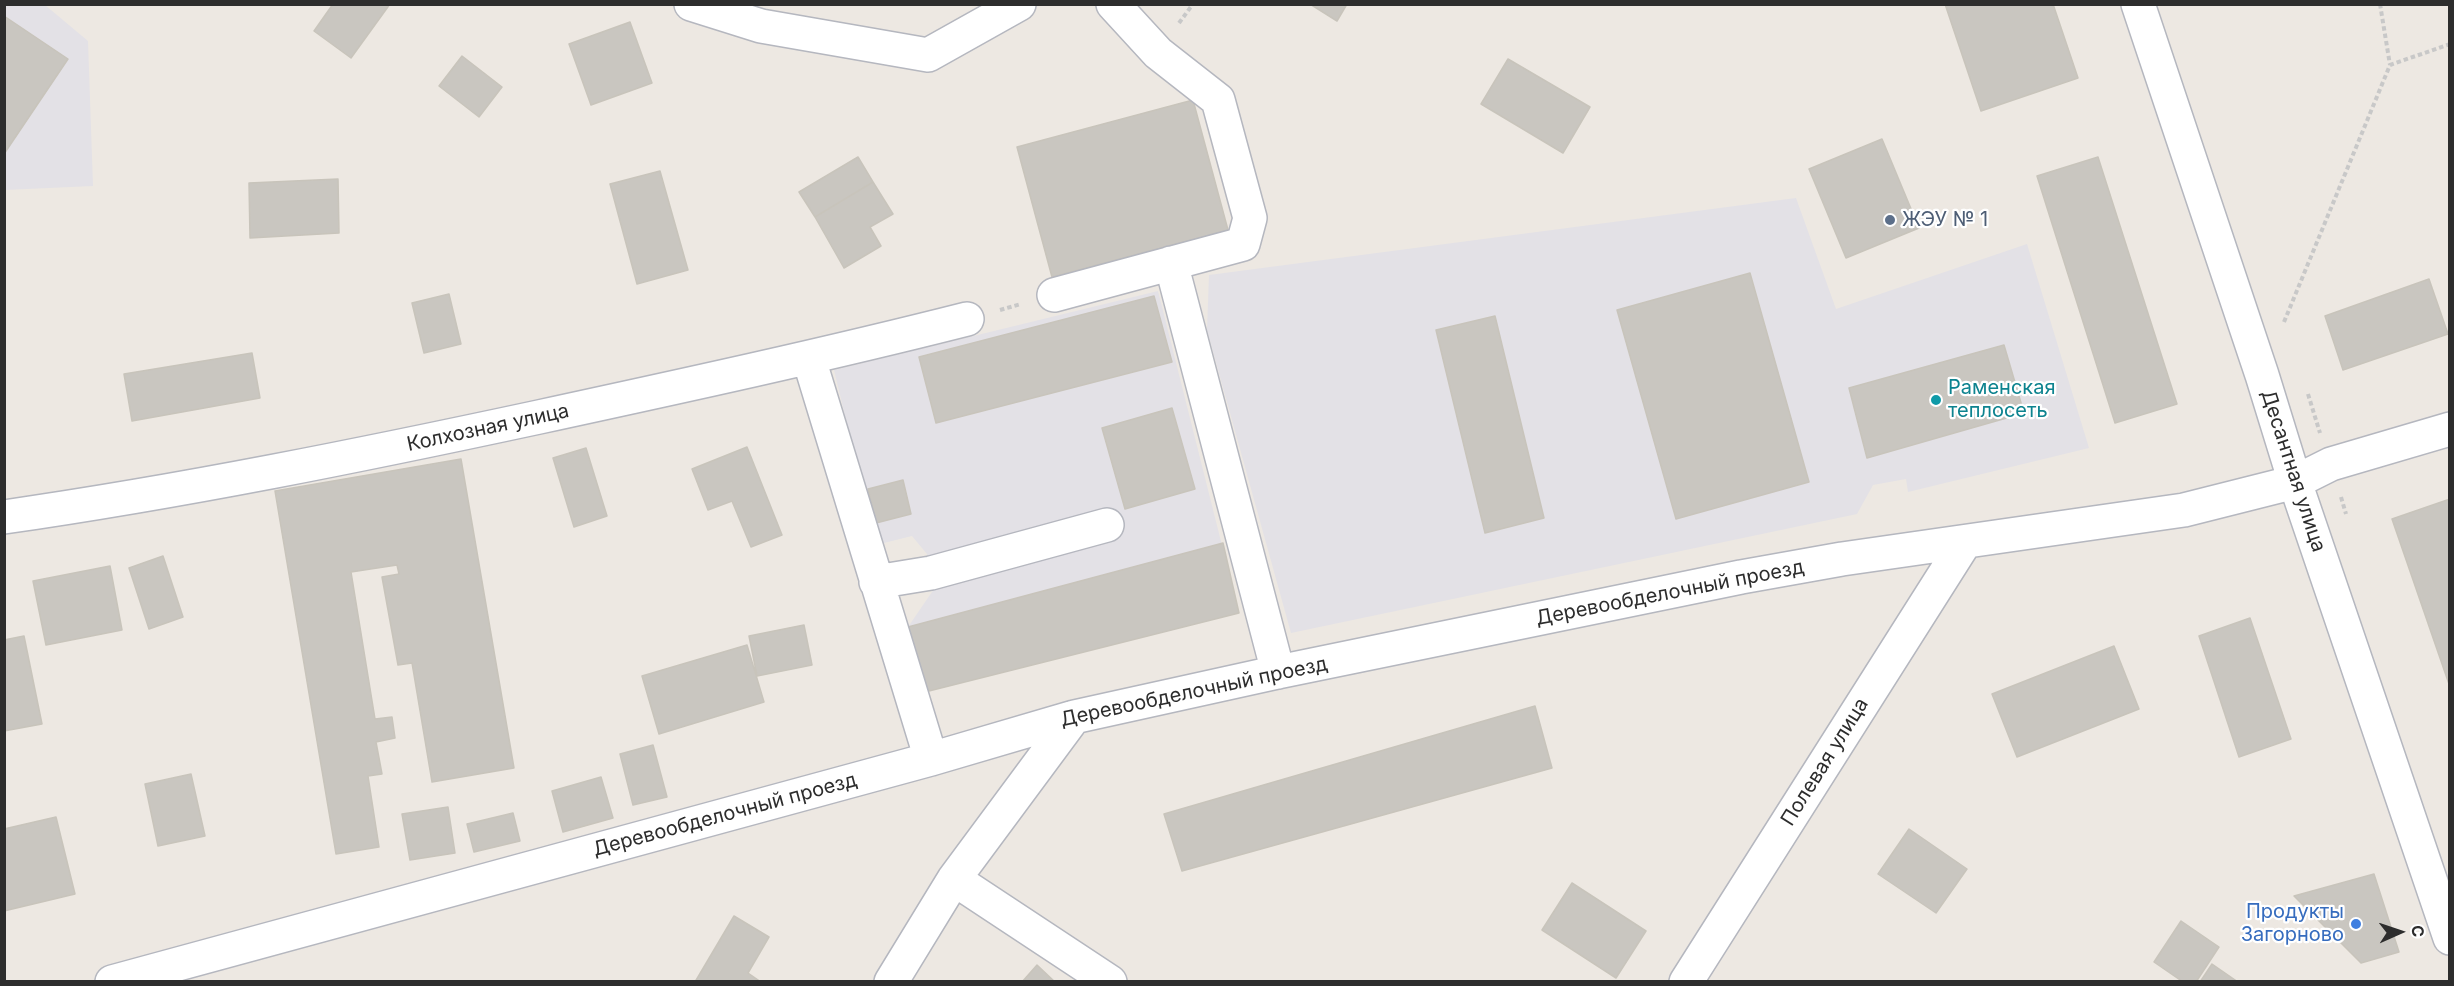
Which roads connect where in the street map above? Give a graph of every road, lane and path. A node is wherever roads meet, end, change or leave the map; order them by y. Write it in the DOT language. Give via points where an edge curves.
graph roads {
  1 [pos="691,4"];
  2 [pos="1019,4"];
  3 [pos="1113,4"];
  4 [pos="2138,4"];
  5 [pos="2380,4"];
  6 [pos="2450,44"];
  7 [pos="2390,65"];
  8 [pos="1171,263"];
  9 [pos="1054,295"];
  10 [pos="967,320"];
  11 [pos="2287,330"];
  12 [pos="809,359"];
  13 [pos="2305,386"];
  14 [pos="2450,429"];
  15 [pos="2331,464"];
  16 [pos="2295,482"];
  17 [pos="2346,514"];
  18 [pos="4,517"];
  19 [pos="1107,525"];
  20 [pos="1965,542"];
  21 [pos="876,582"];
  22 [pos="1278,672"];
  23 [pos="1074,717"];
  24 [pos="931,759"];
  25 [pos="954,879"];
  26 [pos="2450,938"];
  27 [pos="112,981"];
  28 [pos="891,981"];
  29 [pos="1110,981"];
  30 [pos="1686,981"];
  1 -- 2 [label="street" via="761,26 928,55"];
  3 -- 8 [label="street" via="1158,53 1218,100 1250,218 1243,244"];
  4 -- 16 [label="street, Десантная улица"];
  5 -- 7 [label="path"];
  6 -- 7 [label="path"];
  7 -- 11 [label="path" via="2283,319"];
  8 -- 9 [label="street"];
  8 -- 22 [label="street"];
  9 -- 10 [label="path"];
  10 -- 12 [label="street, Колхозная улица"];
  12 -- 18 [label="street, Колхозная улица" via="386,450"];
  12 -- 21 [label="street"];
  13 -- 15 [label="path"];
  14 -- 15 [label="street, Деревообделочный проезд"];
  15 -- 16 [label="street, Деревообделочный проезд"];
  15 -- 17 [label="path"];
  16 -- 20 [label="street, Деревообделочный проезд" via="2184,510"];
  16 -- 26 [label="street, Десантная улица"];
  19 -- 21 [label="street" via="931,573"];
  20 -- 22 [label="street, Деревообделочный проезд" via="1741,577"];
  20 -- 30 [label="street, Полевая улица"];
  21 -- 24 [label="street"];
  22 -- 23 [label="street, Деревообделочный проезд"];
  23 -- 24 [label="street, Деревообделочный проезд"];
  23 -- 25 [label="street"];
  24 -- 27 [label="street, Деревообделочный проезд"];
  25 -- 28 [label="street"];
  25 -- 29 [label="street"];
}
